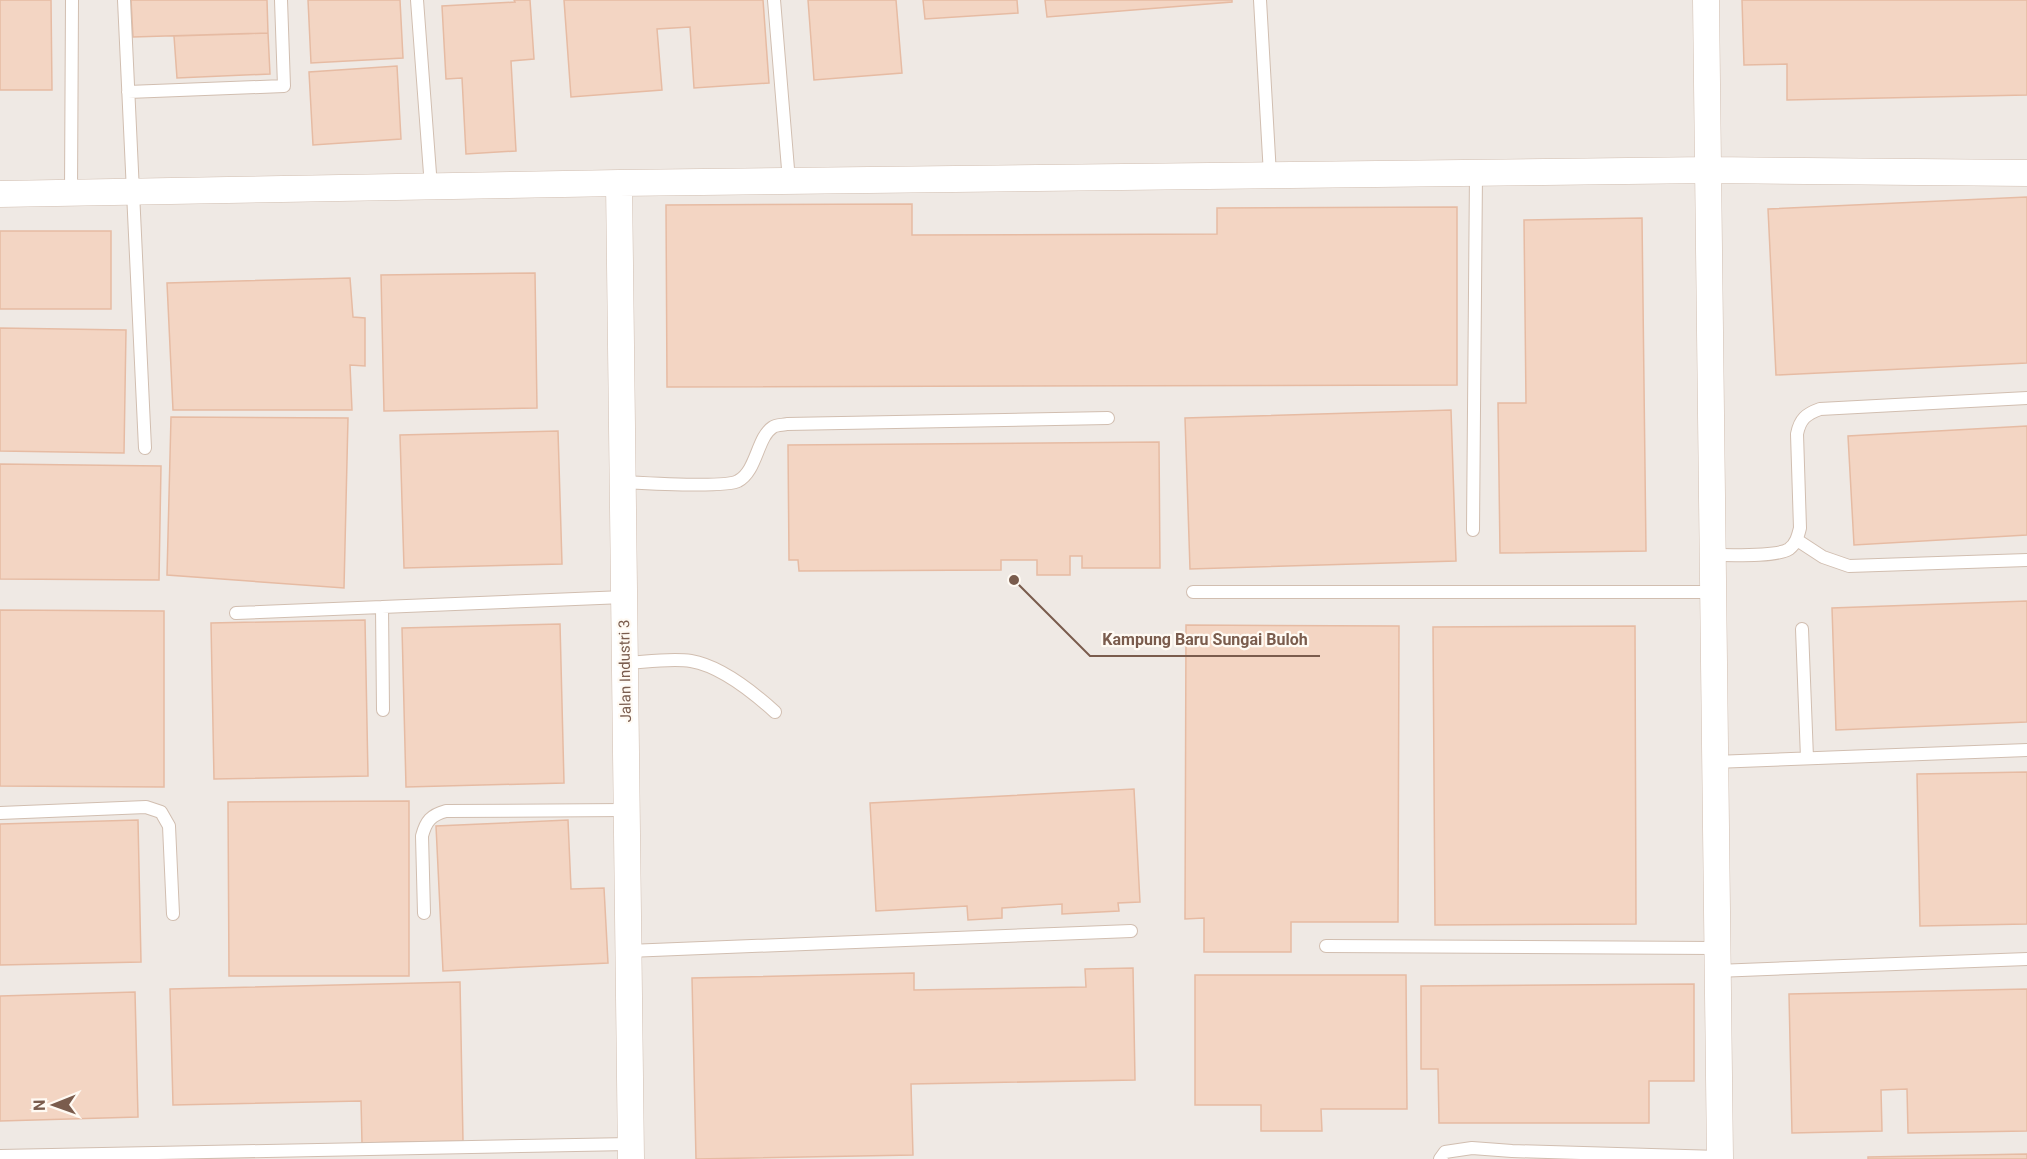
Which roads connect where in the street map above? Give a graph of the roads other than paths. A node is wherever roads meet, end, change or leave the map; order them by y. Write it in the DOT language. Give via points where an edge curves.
graph roads {
  1 [pos="72,0"];
  2 [pos="124,0"];
  3 [pos="281,0"];
  4 [pos="417,0"];
  5 [pos="774,0"];
  6 [pos="1260,0"];
  7 [pos="1706,0"];
  8 [pos="128,92"];
  9 [pos="1708,170"];
  10 [pos="1476,172"];
  11 [pos="2027,173"];
  12 [pos="1270,175"];
  13 [pos="789,181"];
  14 [pos="619,183"];
  15 [pos="431,186"];
  16 [pos="132,192"];
  17 [pos="71,193"];
  18 [pos="0,194"];
  19 [pos="2027,398"];
  20 [pos="1108,418"];
  21 [pos="144,448"];
  22 [pos="623,482"];
  23 [pos="1473,530"];
  24 [pos="1797,540"];
  25 [pos="1712,555"];
  26 [pos="2027,560"];
  27 [pos="1193,592"];
  28 [pos="1712,592"];
  29 [pos="624,597"];
  30 [pos="382,607"];
  31 [pos="236,613"];
  32 [pos="1802,629"];
  33 [pos="625,663"];
  34 [pos="383,710"];
  35 [pos="775,712"];
  36 [pos="2027,750"];
  37 [pos="1807,758"];
  38 [pos="1714,762"];
  39 [pos="626,810"];
  40 [pos="0,813"];
  41 [pos="424,913"];
  42 [pos="173,914"];
  43 [pos="1131,931"];
  44 [pos="1326,946"];
  45 [pos="628,951"];
  46 [pos="1716,959"];
  47 [pos="2027,959"];
  48 [pos="631,1151"];
  49 [pos="0,1156"];
  50 [pos="1719,1158"];
  51 [pos="1440,1159"];
  1 -- 17 [label="lane"];
  2 -- 8 [label="lane"];
  3 -- 8 [label="lane" via="284,86"];
  4 -- 15 [label="lane"];
  5 -- 13 [label="lane"];
  6 -- 12 [label="lane"];
  7 -- 9 [label="street"];
  8 -- 16 [label="lane"];
  9 -- 10 [label="street"];
  9 -- 11 [label="street"];
  9 -- 25 [label="street"];
  10 -- 12 [label="street"];
  10 -- 23 [label="lane"];
  12 -- 13 [label="street"];
  13 -- 14 [label="street"];
  14 -- 15 [label="street"];
  14 -- 22 [label="street, Jalan Industri 3"];
  15 -- 16 [label="street"];
  16 -- 17 [label="street"];
  16 -- 21 [label="lane"];
  17 -- 18 [label="street"];
  19 -- 24 [label="lane" via="1820,409 1808,413 1797,434"];
  20 -- 22 [label="lane" via="786,424 773,426 766,434 751,466 738,481"];
  22 -- 29 [label="street, Jalan Industri 3"];
  24 -- 25 [label="lane" via="1777,553"];
  24 -- 26 [label="lane" via="1823,557 1849,566"];
  25 -- 28 [label="street"];
  27 -- 28 [label="lane"];
  28 -- 38 [label="street"];
  29 -- 30 [label="lane"];
  29 -- 33 [label="street, Jalan Industri 3"];
  30 -- 31 [label="lane"];
  30 -- 34 [label="lane"];
  32 -- 37 [label="lane"];
  33 -- 35 [label="lane" via="692,661 724,674"];
  33 -- 39 [label="street, Jalan Industri 3"];
  36 -- 37 [label="lane"];
  37 -- 38 [label="lane"];
  38 -- 46 [label="street"];
  39 -- 41 [label="lane" via="446,811 434,815 425,823 422,836"];
  39 -- 45 [label="street, Jalan Industri 3"];
  40 -- 42 [label="lane" via="146,807 161,812 169,826"];
  43 -- 45 [label="lane"];
  44 -- 46 [label="lane"];
  45 -- 48 [label="street, Jalan Industri 3"];
  46 -- 47 [label="lane"];
  46 -- 50 [label="street"];
  48 -- 49 [label="lane"];
  50 -- 51 [label="lane" via="1472,1148 1445,1152"];
}
